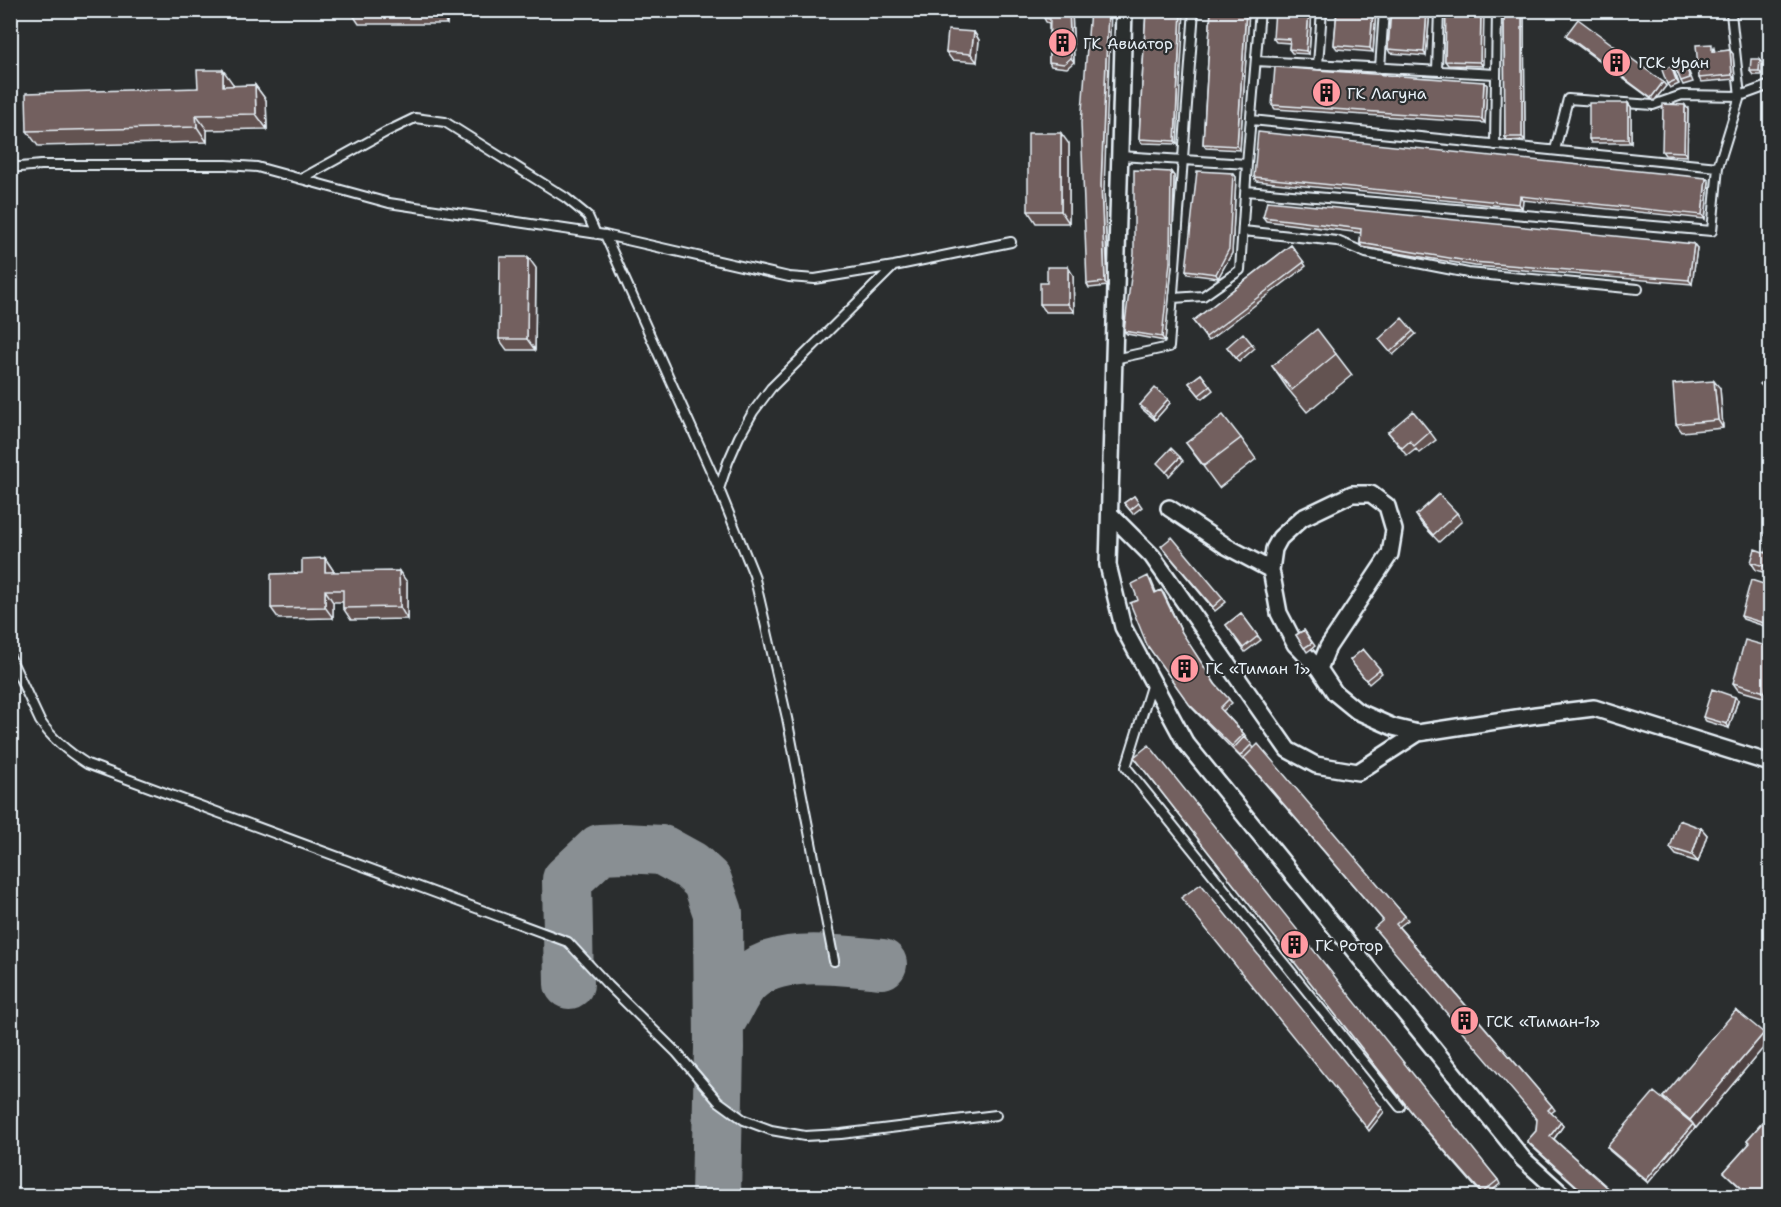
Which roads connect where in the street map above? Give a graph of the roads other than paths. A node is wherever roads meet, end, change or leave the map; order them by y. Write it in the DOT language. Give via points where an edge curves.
graph roads {
  1 [pos="1124,10"];
  2 [pos="1194,10"];
  3 [pos="1260,10"];
  4 [pos="1322,10"];
  5 [pos="1384,10"];
  6 [pos="1439,10"];
  7 [pos="1497,10"];
  8 [pos="1729,10"];
  9 [pos="1256,61"];
  10 [pos="1318,65"];
  11 [pos="1380,68"];
  12 [pos="1437,72"];
  13 [pos="1496,74"];
  14 [pos="1770,85"];
  15 [pos="1740,96"];
  16 [pos="1251,120"];
  17 [pos="1495,145"];
  18 [pos="1555,150"];
  19 [pos="1120,156"];
  20 [pos="1183,160"];
  21 [pos="1247,164"];
  22 [pos="1718,167"];
  23 [pos="10,168"];
  24 [pos="302,179"];
  25 [pos="1246,191"];
  26 [pos="1243,231"];
  27 [pos="596,234"];
  28 [pos="605,235"];
  29 [pos="1011,242"];
  30 [pos="894,266"];
  31 [pos="1638,289"];
  32 [pos="1173,298"];
  33 [pos="1114,359"];
  34 [pos="718,489"];
  35 [pos="1169,508"];
  36 [pos="1110,514"];
  37 [pos="1271,570"];
  38 [pos="10,657"];
  39 [pos="1319,669"];
  40 [pos="1152,681"];
  41 [pos="1418,733"];
  42 [pos="1770,763"];
  43 [pos="834,961"];
  44 [pos="1400,1107"];
  45 [pos="996,1115"];
  46 [pos="1563,1197"];
  1 -- 19 [label="street"];
  2 -- 20 [label="lane"];
  3 -- 9 [label="lane"];
  4 -- 10 [label="lane"];
  5 -- 11 [label="lane"];
  6 -- 12 [label="lane"];
  7 -- 13 [label="lane"];
  8 -- 15 [label="lane"];
  9 -- 10 [label="lane"];
  9 -- 16 [label="lane"];
  10 -- 11 [label="lane"];
  11 -- 12 [label="lane"];
  12 -- 13 [label="lane"];
  13 -- 17 [label="lane"];
  14 -- 15 [label="lane"];
  15 -- 18 [label="lane" via="1682,95 1653,105 1568,99"];
  15 -- 22 [label="lane"];
  16 -- 17 [label="lane"];
  16 -- 21 [label="lane"];
  17 -- 18 [label="lane"];
  18 -- 22 [label="lane"];
  19 -- 20 [label="lane"];
  19 -- 33 [label="street"];
  20 -- 21 [label="lane"];
  20 -- 32 [label="lane"];
  21 -- 25 [label="lane"];
  22 -- 25 [label="lane" via="1712,231"];
  23 -- 24 [label="lane" via="226,165 257,167"];
  24 -- 27 [label="lane" via="388,202"];
  24 -- 27 [label="lane" via="416,118 445,122 566,198 588,216"];
  25 -- 26 [label="lane"];
  26 -- 31 [label="lane" via="1337,241 1366,253 1468,273"];
  26 -- 32 [label="lane" via="1240,270 1203,296"];
  27 -- 28 [label="lane"];
  28 -- 30 [label="lane" via="789,277 815,279"];
  28 -- 34 [label="lane"];
  29 -- 30 [label="lane"];
  30 -- 34 [label="lane" via="771,388 739,436"];
  32 -- 33 [label="lane" via="1169,348"];
  33 -- 36 [label="street"];
  34 -- 43 [label="lane" via="754,575 787,718"];
  35 -- 37 [label="street"];
  36 -- 40 [label="street" via="1108,565 1123,627"];
  36 -- 41 [label="street" via="1152,556 1288,750 1316,765 1358,772"];
  37 -- 39 [label="street" via="1279,613 1295,644"];
  37 -- 39 [label="street" via="1280,538 1302,518 1352,495 1371,494 1387,506 1394,530 1390,554 1328,647"];
  38 -- 45 [label="lane" via="46,730 87,764 568,942 677,1053 718,1101 744,1120 805,1136"];
  39 -- 41 [label="street" via="1335,693 1356,711"];
  40 -- 44 [label="lane" via="1126,767"];
  40 -- 46 [label="street" via="1185,742 1523,1159"];
  41 -- 42 [label="street" via="1594,708"];
}
